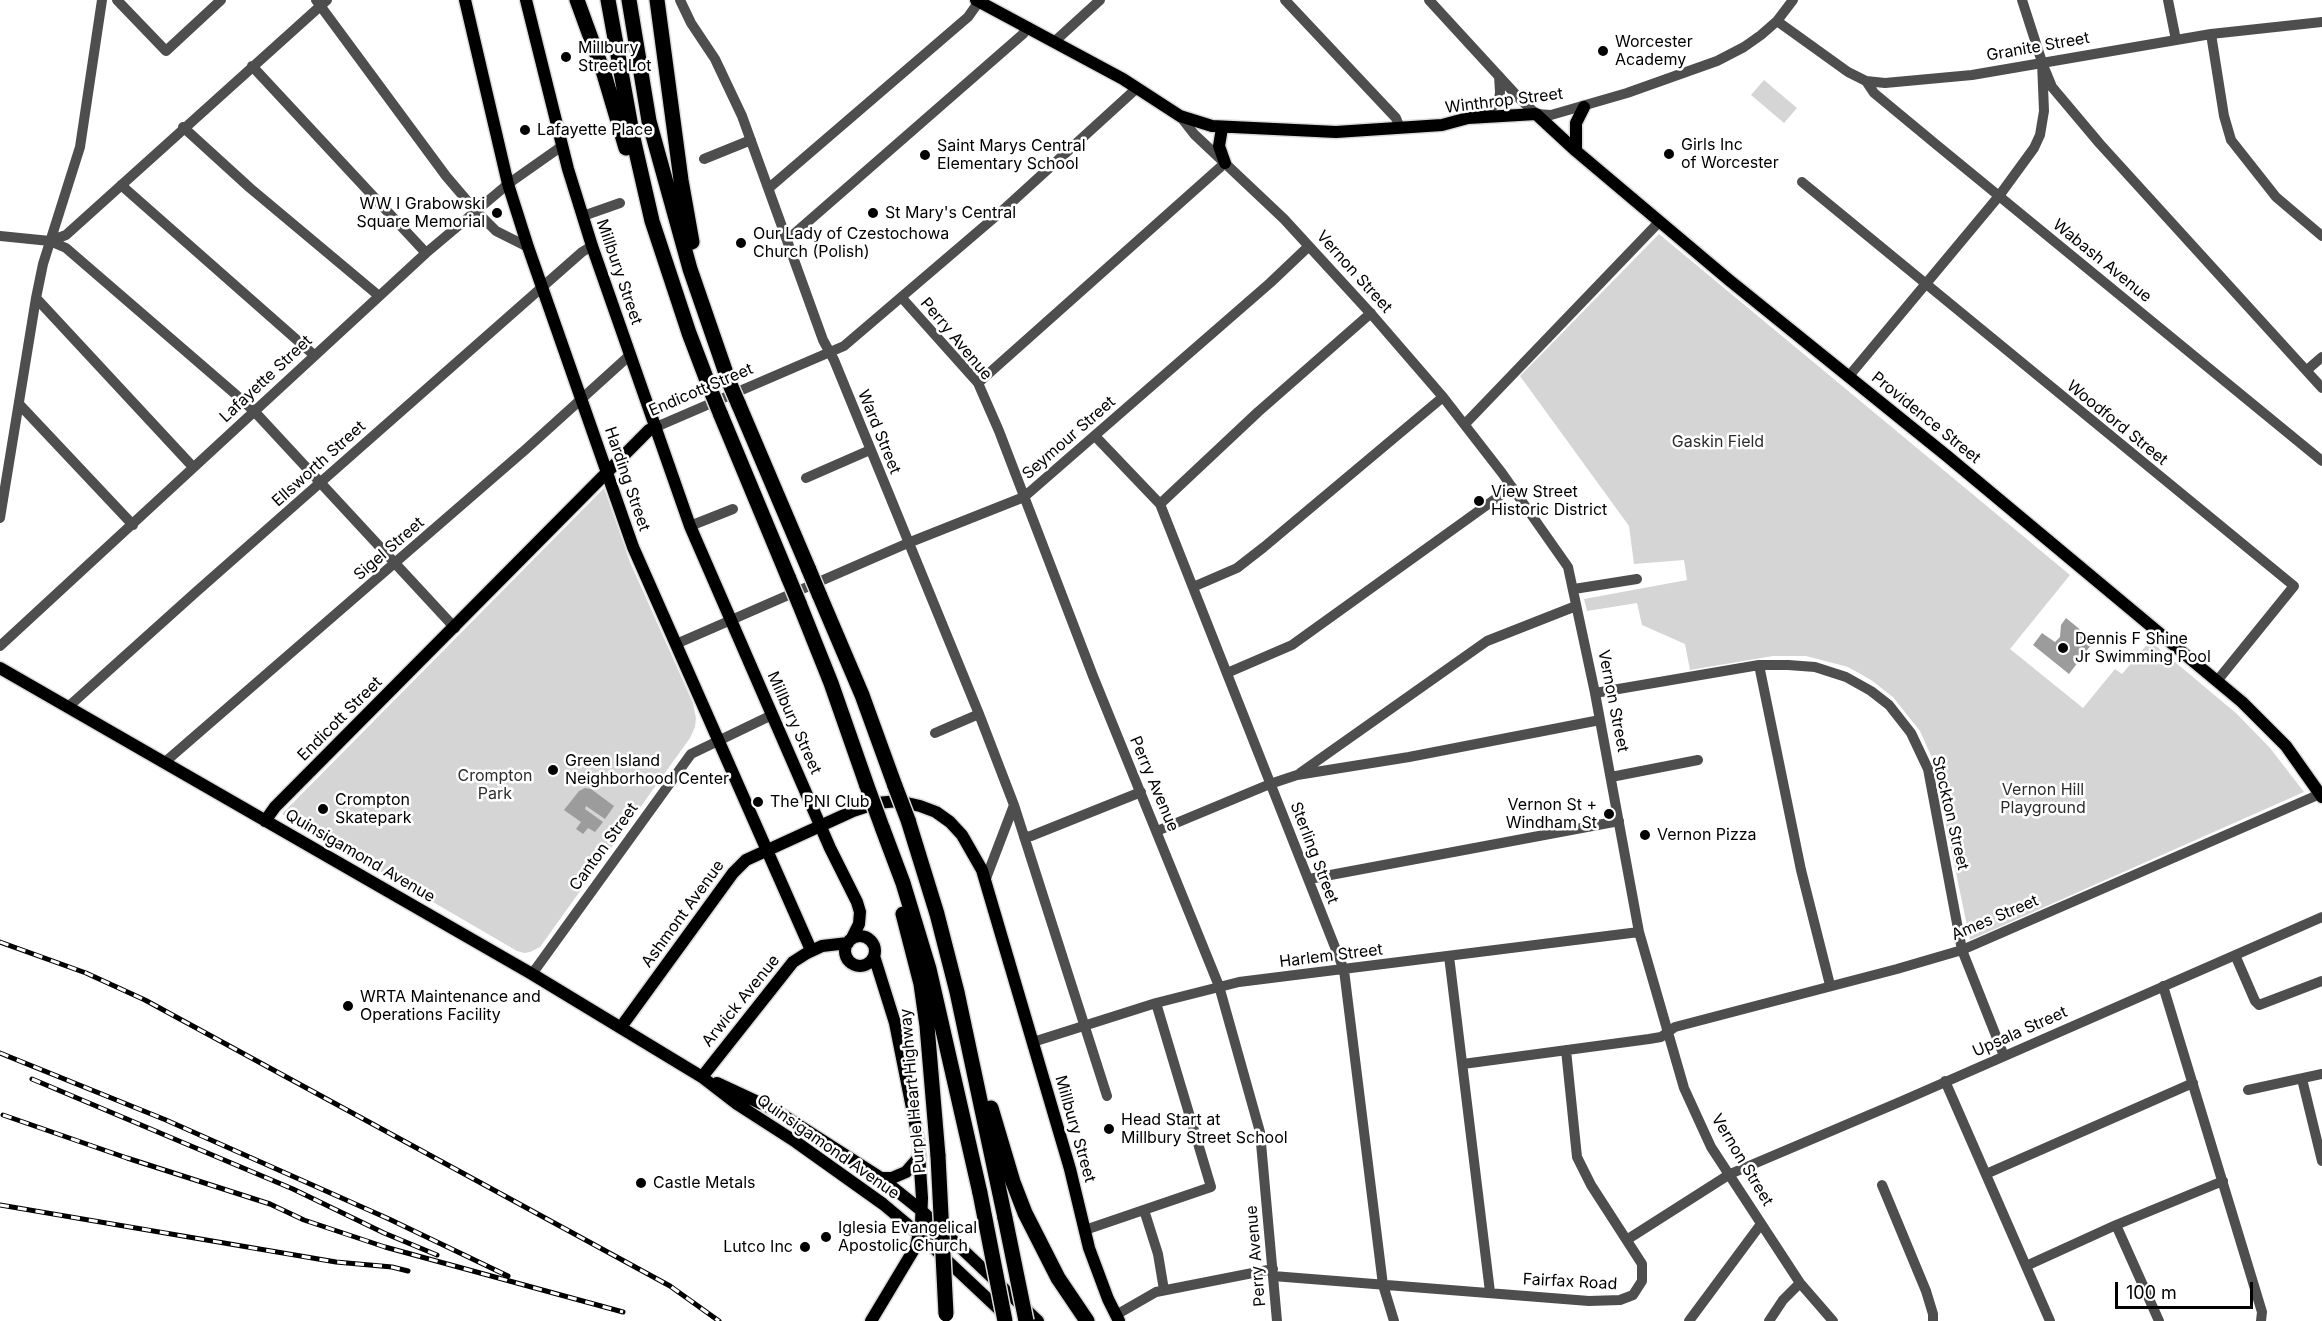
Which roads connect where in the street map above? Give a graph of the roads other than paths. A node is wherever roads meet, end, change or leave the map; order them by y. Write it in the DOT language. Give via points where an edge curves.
graph roads {
  1 [pos="102,0"];
  2 [pos="117,0"];
  3 [pos="221,0"];
  4 [pos="465,0"];
  5 [pos="526,0"];
  6 [pos="577,0"];
  7 [pos="608,0"];
  8 [pos="629,0"];
  9 [pos="657,0"];
  10 [pos="680,0"];
  11 [pos="1100,0"];
  12 [pos="1285,0"];
  13 [pos="1429,0"];
  14 [pos="1793,0"];
  15 [pos="2022,0"];
  16 [pos="2168,0"];
  17 [pos="978,1"];
  18 [pos="321,2"];
  19 [pos="1777,21"];
  20 [pos="2322,22"];
  21 [pos="1028,27"];
  22 [pos="2211,34"];
  23 [pos="2176,40"];
  24 [pos="1054,42"];
  25 [pos="2042,62"];
  26 [pos="252,66"];
  27 [pos="1499,76"];
  28 [pos="1866,81"];
  29 [pos="1137,88"];
  30 [pos="1584,107"];
  31 [pos="1536,114"];
  32 [pos="1180,116"];
  33 [pos="1468,118"];
  34 [pos="183,127"];
  35 [pos="1222,128"];
  36 [pos="1400,128"];
  37 [pos="752,140"];
  38 [pos="562,146"];
  39 [pos="1576,151"];
  40 [pos="704,159"];
  41 [pos="1225,163"];
  42 [pos="1802,182"];
  43 [pos="508,184"];
  44 [pos="120,185"];
  45 [pos="769,188"];
  46 [pos="1999,196"];
  47 [pos="620,204"];
  48 [pos="475,210"];
  49 [pos="583,216"];
  50 [pos="652,221"];
  51 [pos="1660,221"];
  52 [pos="0,236"];
  53 [pos="2322,236"];
  54 [pos="787,240"];
  55 [pos="50,242"];
  56 [pos="592,246"];
  57 [pos="1309,246"];
  58 [pos="528,247"];
  59 [pos="426,253"];
  60 [pos="1925,285"];
  61 [pos="543,287"];
  62 [pos="379,296"];
  63 [pos="36,298"];
  64 [pos="902,298"];
  65 [pos="1371,313"];
  66 [pos="830,353"];
  67 [pos="314,355"];
  68 [pos="630,355"];
  69 [pos="2322,357"];
  70 [pos="2307,370"];
  71 [pos="1849,376"];
  72 [pos="729,382"];
  73 [pos="978,383"];
  74 [pos="2322,388"];
  75 [pos="1443,397"];
  76 [pos="580,398"];
  77 [pos="19,404"];
  78 [pos="254,411"];
  79 [pos="1464,424"];
  80 [pos="656,426"];
  81 [pos="1095,436"];
  82 [pos="870,450"];
  83 [pos="2322,461"];
  84 [pos="194,467"];
  85 [pos="607,472"];
  86 [pos="806,478"];
  87 [pos="320,485"];
  88 [pos="1512,487"];
  89 [pos="1024,497"];
  90 [pos="1160,504"];
  91 [pos="733,509"];
  92 [pos="0,518"];
  93 [pos="133,525"];
  94 [pos="690,526"];
  95 [pos="908,543"];
  96 [pos="395,563"];
  97 [pos="1637,579"];
  98 [pos="1193,587"];
  99 [pos="1574,589"];
  100 [pos="1576,606"];
  101 [pos="731,620"];
  102 [pos="455,628"];
  103 [pos="676,644"];
  104 [pos="0,646"];
  105 [pos="1759,665"];
  106 [pos="0,668"];
  107 [pos="1227,673"];
  108 [pos="2217,681"];
  109 [pos="1595,693"];
  110 [pos="68,707"];
  111 [pos="979,714"];
  112 [pos="772,715"];
  113 [pos="1600,720"];
  114 [pos="935,733"];
  115 [pos="718,740"];
  116 [pos="1698,760"];
  117 [pos="165,762"];
  118 [pos="1297,774"];
  119 [pos="1611,777"];
  120 [pos="1270,784"];
  121 [pos="1141,792"];
  122 [pos="2321,795"];
  123 [pos="1014,805"];
  124 [pos="265,821"];
  125 [pos="1620,821"];
  126 [pos="821,825"];
  127 [pos="882,827"];
  128 [pos="1157,831"];
  129 [pos="1024,837"];
  130 [pos="766,850"];
  131 [pos="1309,879"];
  132 [pos="985,880"];
  133 [pos="2322,917"];
  134 [pos="1639,932"];
  135 [pos="850,940"];
  136 [pos="811,950"];
  137 [pos="1962,950"];
  138 [pos="2235,955"];
  139 [pos="874,956"];
  140 [pos="1449,956"];
  141 [pos="848,960"];
  142 [pos="861,966"];
  143 [pos="1344,969"];
  144 [pos="532,974"];
  145 [pos="2322,981"];
  146 [pos="1830,985"];
  147 [pos="1219,986"];
  148 [pos="2163,986"];
  149 [pos="885,992"];
  150 [pos="957,992"];
  151 [pos="1156,1004"];
  152 [pos="1084,1026"];
  153 [pos="621,1028"];
  154 [pos="1668,1032"];
  155 [pos="1033,1042"];
  156 [pos="1566,1050"];
  157 [pos="2004,1056"];
  158 [pos="1463,1064"];
  159 [pos="2322,1074"];
  160 [pos="702,1077"];
  161 [pos="2302,1079"];
  162 [pos="1945,1081"];
  163 [pos="2193,1083"];
  164 [pos="2248,1090"];
  165 [pos="1107,1096"];
  166 [pos="920,1156"];
  167 [pos="2322,1161"];
  168 [pos="1730,1174"];
  169 [pos="1986,1174"];
  170 [pos="881,1179"];
  171 [pos="2223,1181"];
  172 [pos="1882,1185"];
  173 [pos="1144,1210"];
  174 [pos="922,1211"];
  175 [pos="1761,1224"];
  176 [pos="2116,1225"];
  177 [pos="1084,1230"];
  178 [pos="920,1235"];
  179 [pos="1628,1239"];
  180 [pos="2026,1266"];
  181 [pos="1273,1272"];
  182 [pos="1800,1283"];
  183 [pos="1383,1286"];
  184 [pos="1164,1290"];
  185 [pos="1490,1292"];
  186 [pos="946,1318"];
  187 [pos="1118,1318"];
  188 [pos="2154,1320"];
  189 [pos="871,1321"];
  190 [pos="1005,1321"];
  191 [pos="1011,1321"];
  192 [pos="1026,1321"];
  193 [pos="1038,1321"];
  194 [pos="1087,1321"];
  195 [pos="1278,1321"];
  196 [pos="1394,1321"];
  197 [pos="1689,1321"];
  198 [pos="1769,1321"];
  199 [pos="1833,1321"];
  200 [pos="1933,1321"];
  201 [pos="2050,1321"];
  202 [pos="2261,1321"];
  1 -- 55 [label="street" via="80,147"];
  2 -- 3 [label="street" via="166,51"];
  4 -- 43 [label="main road, Harding Street"];
  5 -- 38 [label="main road, Millbury Street"];
  6 -- 50 [label="highway"];
  7 -- 50 [label="highway"];
  8 -- 72 [label="highway" via="652,132 690,269"];
  9 -- 72 [label="highway" via="689,228"];
  10 -- 37 [label="street, Ward Street" via="715,59"];
  11 -- 24 [label="street"];
  12 -- 36 [label="street" via="1396,118"];
  13 -- 27 [label="street, Providence Street"];
  14 -- 19 [label="street, Winthrop Street"];
  15 -- 25 [label="street"];
  16 -- 23 [label="street"];
  17 -- 21 [label="main road"];
  17 -- 45 [label="street" via="968,17"];
  18 -- 26 [label="street"];
  18 -- 48 [label="street" via="446,176"];
  19 -- 28 [label="street, Granite Street"];
  19 -- 30 [label="street, Winthrop Street" via="1744,47 1717,61"];
  20 -- 22 [label="street, Granite Street"];
  21 -- 24 [label="main road"];
  21 -- 54 [label="street"];
  22 -- 23 [label="street, Granite Street"];
  22 -- 53 [label="street" via="2230,137 2276,198"];
  23 -- 25 [label="street, Granite Street"];
  24 -- 29 [label="main road"];
  25 -- 28 [label="street, Granite Street" via="1972,75 1907,82"];
  25 -- 46 [label="street" via="2044,101 2040,135 2031,154"];
  25 -- 70 [label="street" via="2052,87 2100,144"];
  26 -- 34 [label="street"];
  26 -- 59 [label="street"];
  27 -- 31 [label="street, Providence Street"];
  27 -- 33 [label="street" via="1496,104"];
  28 -- 46 [label="street, Wabash Avenue" via="1874,93"];
  29 -- 32 [label="main road"];
  29 -- 64 [label="street, Endicott Street"];
  30 -- 31 [label="street, Winthrop Street" via="1551,115"];
  30 -- 39 [label="main road" via="1576,123"];
  31 -- 33 [label="main road, Winthrop Street"];
  31 -- 39 [label="main road, Providence Street"];
  32 -- 35 [label="main road, Winthrop Street"];
  32 -- 41 [label="street, Vernon Street"];
  33 -- 36 [label="main road, Winthrop Street" via="1442,125"];
  34 -- 44 [label="street"];
  34 -- 62 [label="street"];
  35 -- 36 [label="main road, Winthrop Street" via="1336,132"];
  35 -- 41 [label="main road" via="1219,146"];
  37 -- 40 [label="street"];
  37 -- 45 [label="street, Ward Street"];
  38 -- 43 [label="street, Lafayette Street"];
  38 -- 49 [label="main road, Millbury Street"];
  39 -- 51 [label="main road, Providence Street"];
  41 -- 57 [label="street, Vernon Street"];
  41 -- 73 [label="street"];
  42 -- 60 [label="street, Woodford Street"];
  43 -- 48 [label="street, Lafayette Street"];
  43 -- 58 [label="main road, Harding Street"];
  44 -- 55 [label="street" via="66,235"];
  44 -- 67 [label="street"];
  45 -- 54 [label="street, Ward Street"];
  46 -- 60 [label="street"];
  46 -- 83 [label="street, Wabash Avenue"];
  47 -- 49 [label="street"];
  48 -- 58 [label="street" via="496,231"];
  48 -- 59 [label="street, Lafayette Street"];
  49 -- 56 [label="main road, Millbury Street"];
  50 -- 127 [label="highway, bridge" via="711,391 831,683"];
  51 -- 71 [label="main road, Providence Street"];
  51 -- 79 [label="street"];
  52 -- 55 [label="street"];
  54 -- 66 [label="street, Ward Street"];
  55 -- 63 [label="street"];
  55 -- 78 [label="street" via="66,248"];
  56 -- 61 [label="street, Ellsworth Street"];
  56 -- 68 [label="main road, Millbury Street"];
  57 -- 65 [label="street, Vernon Street"];
  57 -- 81 [label="street, Seymour Street"];
  58 -- 61 [label="main road, Harding Street"];
  59 -- 62 [label="street, Lafayette Street"];
  60 -- 71 [label="street"];
  60 -- 108 [label="street, Woodford Street" via="2294,586"];
  61 -- 76 [label="main road, Harding Street"];
  61 -- 87 [label="street, Ellsworth Street"];
  62 -- 67 [label="street, Lafayette Street"];
  63 -- 77 [label="street"];
  63 -- 84 [label="street"];
  64 -- 66 [label="street, Endicott Street" via="852,341"];
  64 -- 73 [label="street, Perry Avenue"];
  65 -- 75 [label="street, Vernon Street"];
  65 -- 90 [label="street"];
  66 -- 80 [label="street, Endicott Street"];
  66 -- 82 [label="street, Ward Street"];
  67 -- 78 [label="street, Lafayette Street"];
  68 -- 76 [label="street, Sigel Street"];
  68 -- 80 [label="main road, Millbury Street"];
  69 -- 70 [label="street"];
  70 -- 74 [label="street"];
  71 -- 108 [label="main road, Providence Street"];
  72 -- 150 [label="highway, bridge" via="862,695 908,820"];
  73 -- 89 [label="street, Perry Avenue"];
  75 -- 79 [label="street, Vernon Street"];
  75 -- 98 [label="street" via="1264,547 1236,568"];
  76 -- 85 [label="main road, Harding Street"];
  76 -- 96 [label="street, Sigel Street"];
  77 -- 92 [label="street"];
  77 -- 93 [label="street"];
  78 -- 84 [label="street, Lafayette Street"];
  78 -- 87 [label="street"];
  79 -- 88 [label="street, Vernon Street"];
  80 -- 85 [label="main road, Endicott Street"];
  80 -- 94 [label="main road, Millbury Street"];
  81 -- 89 [label="street, Seymour Street"];
  81 -- 90 [label="street, Sterling Street"];
  82 -- 86 [label="street"];
  82 -- 95 [label="street, Ward Street"];
  84 -- 93 [label="street, Lafayette Street"];
  85 -- 102 [label="main road, Endicott Street"];
  85 -- 103 [label="main road, Harding Street" via="633,547"];
  87 -- 96 [label="street"];
  87 -- 110 [label="street, Ellsworth Street"];
  88 -- 99 [label="street, Vernon Street" via="1568,567"];
  88 -- 107 [label="street" via="1292,645"];
  89 -- 95 [label="street, Seymour Street"];
  89 -- 121 [label="street, Perry Avenue"];
  90 -- 98 [label="street, Sterling Street"];
  91 -- 94 [label="street"];
  93 -- 104 [label="street, Lafayette Street"];
  94 -- 101 [label="main road, Millbury Street"];
  95 -- 101 [label="street, Seymour Street"];
  95 -- 111 [label="street, Ward Street"];
  96 -- 102 [label="street"];
  96 -- 117 [label="street, Sigel Street"];
  97 -- 99 [label="street"];
  98 -- 107 [label="street, Sterling Street"];
  99 -- 100 [label="street, Vernon Street"];
  100 -- 109 [label="street, Vernon Street"];
  100 -- 118 [label="street" via="1487,641"];
  101 -- 103 [label="street, Seymour Street"];
  101 -- 112 [label="main road, Millbury Street"];
  102 -- 124 [label="main road, Endicott Street"];
  103 -- 115 [label="main road, Harding Street"];
  105 -- 109 [label="street, Stockton Street"];
  105 -- 137 [label="street, Stockton Street" via="1809,666 1846,677 1871,691 1903,721 1928,769"];
  105 -- 146 [label="street"];
  106 -- 110 [label="main road, Quinsigamond Avenue"];
  107 -- 120 [label="street, Sterling Street"];
  108 -- 122 [label="main road, Providence Street" via="2286,746"];
  109 -- 113 [label="street, Vernon Street"];
  110 -- 117 [label="main road, Quinsigamond Avenue"];
  111 -- 114 [label="street"];
  111 -- 123 [label="street, Ward Street"];
  112 -- 115 [label="street, Canton Street"];
  112 -- 126 [label="main road, Millbury Street"];
  113 -- 118 [label="street"];
  113 -- 119 [label="street, Vernon Street"];
  115 -- 130 [label="main road, Harding Street"];
  115 -- 144 [label="street, Canton Street" via="684,762"];
  116 -- 119 [label="street"];
  117 -- 124 [label="main road, Quinsigamond Avenue"];
  118 -- 120 [label="street"];
  119 -- 125 [label="street, Vernon Street"];
  120 -- 128 [label="street"];
  120 -- 131 [label="street, Sterling Street"];
  121 -- 128 [label="street, Perry Avenue"];
  121 -- 129 [label="street"];
  122 -- 137 [label="street, Ames Street"];
  123 -- 129 [label="street, Ward Street"];
  123 -- 132 [label="street"];
  124 -- 144 [label="main road, Quinsigamond Avenue"];
  125 -- 131 [label="street"];
  125 -- 134 [label="street, Vernon Street"];
  126 -- 130 [label="main road, Ashmont Avenue"];
  126 -- 132 [label="main road, Millbury Street" via="877,803 898,801 920,806 943,817 962,835"];
  126 -- 135 [label="main road" via="860,912 860,924"];
  127 -- 186 [label="highway, Purple Heart Highway, bridge" via="921,984 932,1062"];
  127 -- 190 [label="highway, bridge" via="930,969"];
  128 -- 147 [label="street, Perry Avenue"];
  129 -- 152 [label="street, Ward Street"];
  130 -- 136 [label="main road, Harding Street"];
  130 -- 153 [label="main road, Ashmont Avenue" via="746,860 733,873"];
  131 -- 143 [label="street, Sterling Street"];
  132 -- 155 [label="main road, Millbury Street"];
  133 -- 138 [label="street, Upsala Street"];
  134 -- 140 [label="street, Harlem Street"];
  134 -- 154 [label="street, Vernon Street"];
  135 -- 136 [label="main road, Arwick Avenue"];
  135 -- 139 [label="main road" via="860,936 870,940"];
  135 -- 141 [label="main road" via="845,951"];
  136 -- 141 [label="main road"];
  136 -- 160 [label="main road, Arwick Avenue" via="784,972"];
  137 -- 146 [label="street, Ames Street"];
  137 -- 157 [label="street, Stockton Street"];
  138 -- 145 [label="street" via="2259,1005"];
  138 -- 148 [label="street, Upsala Street"];
  139 -- 142 [label="main road"];
  139 -- 149 [label="main road"];
  140 -- 143 [label="street, Harlem Street"];
  140 -- 158 [label="street"];
  141 -- 142 [label="main road"];
  142 -- 149 [label="main road"];
  143 -- 147 [label="street, Harlem Street"];
  143 -- 183 [label="street, Sterling Street"];
  144 -- 153 [label="main road, Quinsigamond Avenue"];
  146 -- 154 [label="street, Ames Street"];
  147 -- 151 [label="street, Harlem Street"];
  147 -- 181 [label="street, Perry Avenue" via="1260,1132"];
  148 -- 157 [label="street, Upsala Street"];
  148 -- 163 [label="street"];
  149 -- 166 [label="main road" via="896,1023"];
  150 -- 192 [label="highway, bridge"];
  150 -- 194 [label="highway" via="1025,1213 1058,1278"];
  151 -- 152 [label="street, Harlem Street"];
  151 -- 173 [label="street" via="1211,1187"];
  152 -- 155 [label="street, Harlem Street"];
  152 -- 165 [label="street, Ward Street"];
  153 -- 160 [label="main road, Quinsigamond Avenue"];
  154 -- 156 [label="street, Ames Street" via="1649,1040"];
  154 -- 168 [label="street, Vernon Street" via="1698,1121"];
  155 -- 177 [label="main road, Millbury Street"];
  156 -- 158 [label="street, Ames Street"];
  156 -- 179 [label="street, Fairfax Road" via="1578,1157 1591,1185"];
  157 -- 162 [label="street, Upsala Street"];
  158 -- 185 [label="street"];
  159 -- 161 [label="street"];
  160 -- 170 [label="main road, Quinsigamond Avenue" via="775,1110"];
  160 -- 178 [label="main road, Quinsigamond Avenue" via="856,1184"];
  161 -- 164 [label="street"];
  161 -- 167 [label="street"];
  162 -- 168 [label="street, Upsala Street"];
  162 -- 169 [label="street"];
  163 -- 169 [label="street"];
  163 -- 171 [label="street"];
  166 -- 170 [label="main road" via="906,1172"];
  166 -- 174 [label="main road"];
  168 -- 175 [label="street, Vernon Street"];
  168 -- 179 [label="street, Upsala Street"];
  169 -- 180 [label="street"];
  170 -- 174 [label="main road, Quinsigamond Avenue"];
  171 -- 176 [label="street"];
  171 -- 202 [label="street" via="2262,1312"];
  172 -- 200 [label="street" via="1926,1291"];
  173 -- 177 [label="street"];
  173 -- 184 [label="street"];
  174 -- 178 [label="main road"];
  174 -- 193 [label="main road, Quinsigamond Avenue"];
  175 -- 182 [label="street, Vernon Street"];
  175 -- 197 [label="street"];
  176 -- 180 [label="street"];
  176 -- 188 [label="street"];
  177 -- 187 [label="main road, Millbury Street" via="1094,1266"];
  178 -- 189 [label="main road"];
  178 -- 191 [label="main road, Quinsigamond Avenue"];
  179 -- 185 [label="street, Fairfax Road" via="1644,1275 1635,1294 1626,1299 1589,1301"];
  180 -- 201 [label="street"];
  181 -- 183 [label="street, Fairfax Road"];
  181 -- 184 [label="street, Fairfax Road"];
  181 -- 195 [label="street, Perry Avenue"];
  182 -- 198 [label="street"];
  182 -- 199 [label="street, Vernon Street"];
  183 -- 185 [label="street, Fairfax Road"];
  183 -- 196 [label="street, Sterling Street"];
  184 -- 187 [label="street, Fairfax Road"];
}
